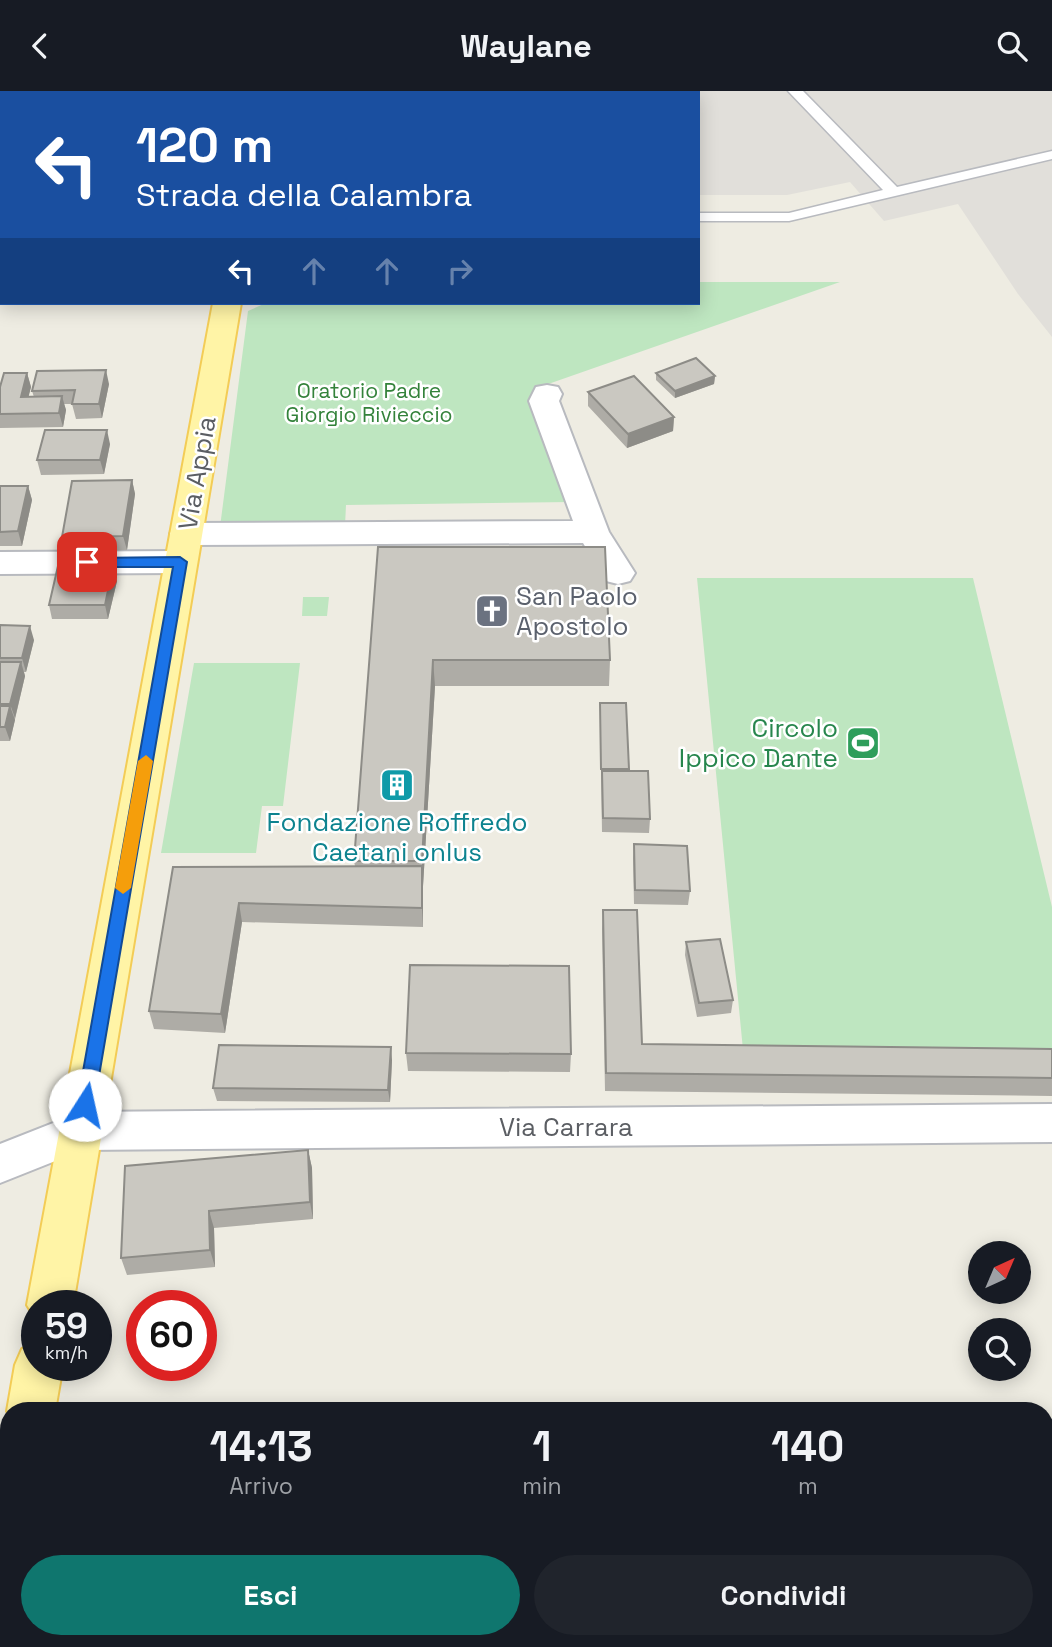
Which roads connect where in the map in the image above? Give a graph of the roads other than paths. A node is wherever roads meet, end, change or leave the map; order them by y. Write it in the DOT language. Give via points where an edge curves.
graph roads {
  1 [pos="794,91"];
  2 [pos="1052,155"];
  3 [pos="893,192"];
  4 [pos="700,217"];
  5 [pos="227,305"];
  6 [pos="547,394"];
  7 [pos="593,532"];
  8 [pos="183,548"];
  9 [pos="0,563"];
  10 [pos="618,573"];
  11 [pos="1052,1123"];
  12 [pos="81,1131"];
  13 [pos="0,1164"];
  14 [pos="53,1290"];
  15 [pos="36,1381"];
  16 [pos="33,1402"];
  1 -- 3 [label="lane"];
  2 -- 3 [label="lane"];
  3 -- 4 [label="lane" via="789,217"];
  5 -- 8 [label="main road, Via Appia"];
  6 -- 7 [label="street" via="544,401"];
  7 -- 8 [label="street"];
  7 -- 10 [label="street"];
  8 -- 9 [label="street"];
  8 -- 12 [label="main road, Via Appia"];
  11 -- 12 [label="street, Via Carrara"];
  12 -- 13 [label="street"];
  12 -- 14 [label="main road, Via Appia"];
  15 -- 16 [label="main road"];
}
